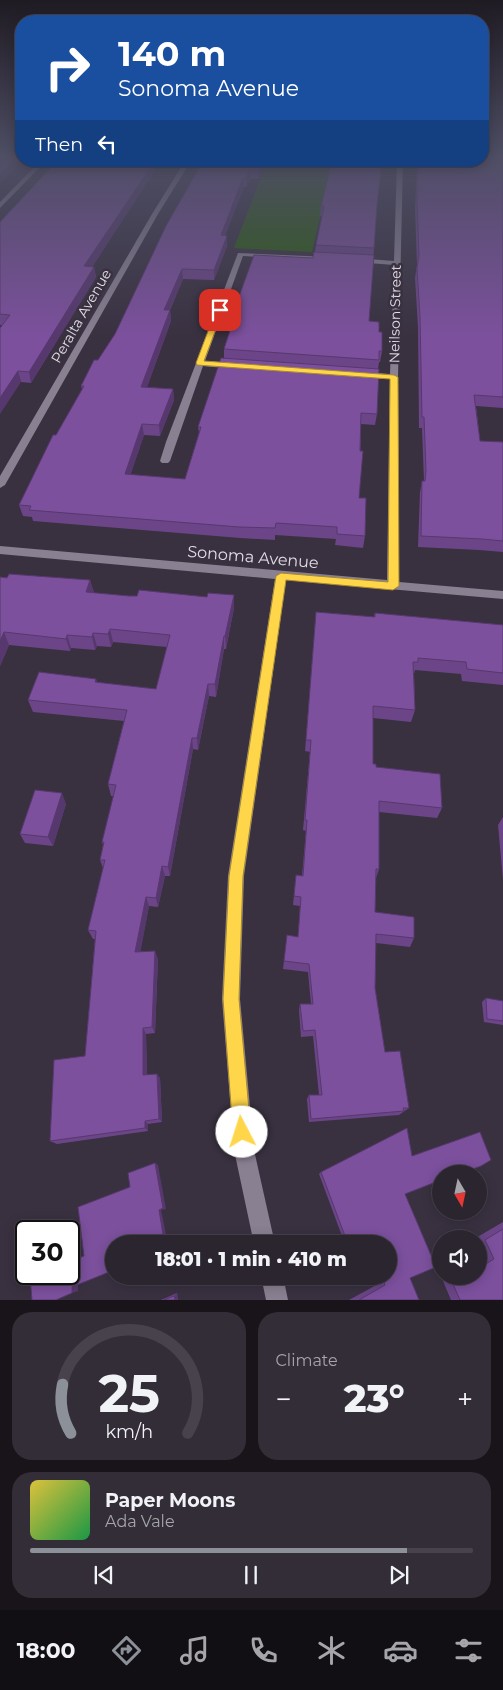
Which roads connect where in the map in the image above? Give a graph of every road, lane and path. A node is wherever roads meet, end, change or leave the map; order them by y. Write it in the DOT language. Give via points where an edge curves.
graph roads {
  1 [pos="154,217"];
  2 [pos="398,217"];
  3 [pos="338,259"];
  4 [pos="348,260"];
  5 [pos="396,263"];
  6 [pos="199,363"];
  7 [pos="248,367"];
  8 [pos="355,374"];
  9 [pos="394,377"];
  10 [pos="165,461"];
  11 [pos="0,485"];
  12 [pos="0,550"];
  13 [pos="281,576"];
  14 [pos="393,586"];
  15 [pos="503,595"];
  16 [pos="263,1235"];
  17 [pos="274,1285"];
  18 [pos="277,1300"];
  1 -- 11 [label="street, Peralta Avenue"];
  2 -- 5 [label="street, Neilson Street"];
  3 -- 6 [label="street" via="240,254"];
  4 -- 5 [label="street"];
  5 -- 9 [label="street, Neilson Street"];
  6 -- 7 [label="street"];
  6 -- 10 [label="street"];
  8 -- 9 [label="street"];
  9 -- 14 [label="street, Neilson Street"];
  12 -- 13 [label="street, Sonoma Avenue"];
  13 -- 14 [label="street, Sonoma Avenue"];
  13 -- 16 [label="street" via="236,876 231,999 244,1150"];
  14 -- 15 [label="street, Sonoma Avenue"];
  17 -- 18 [label="street"];
}
